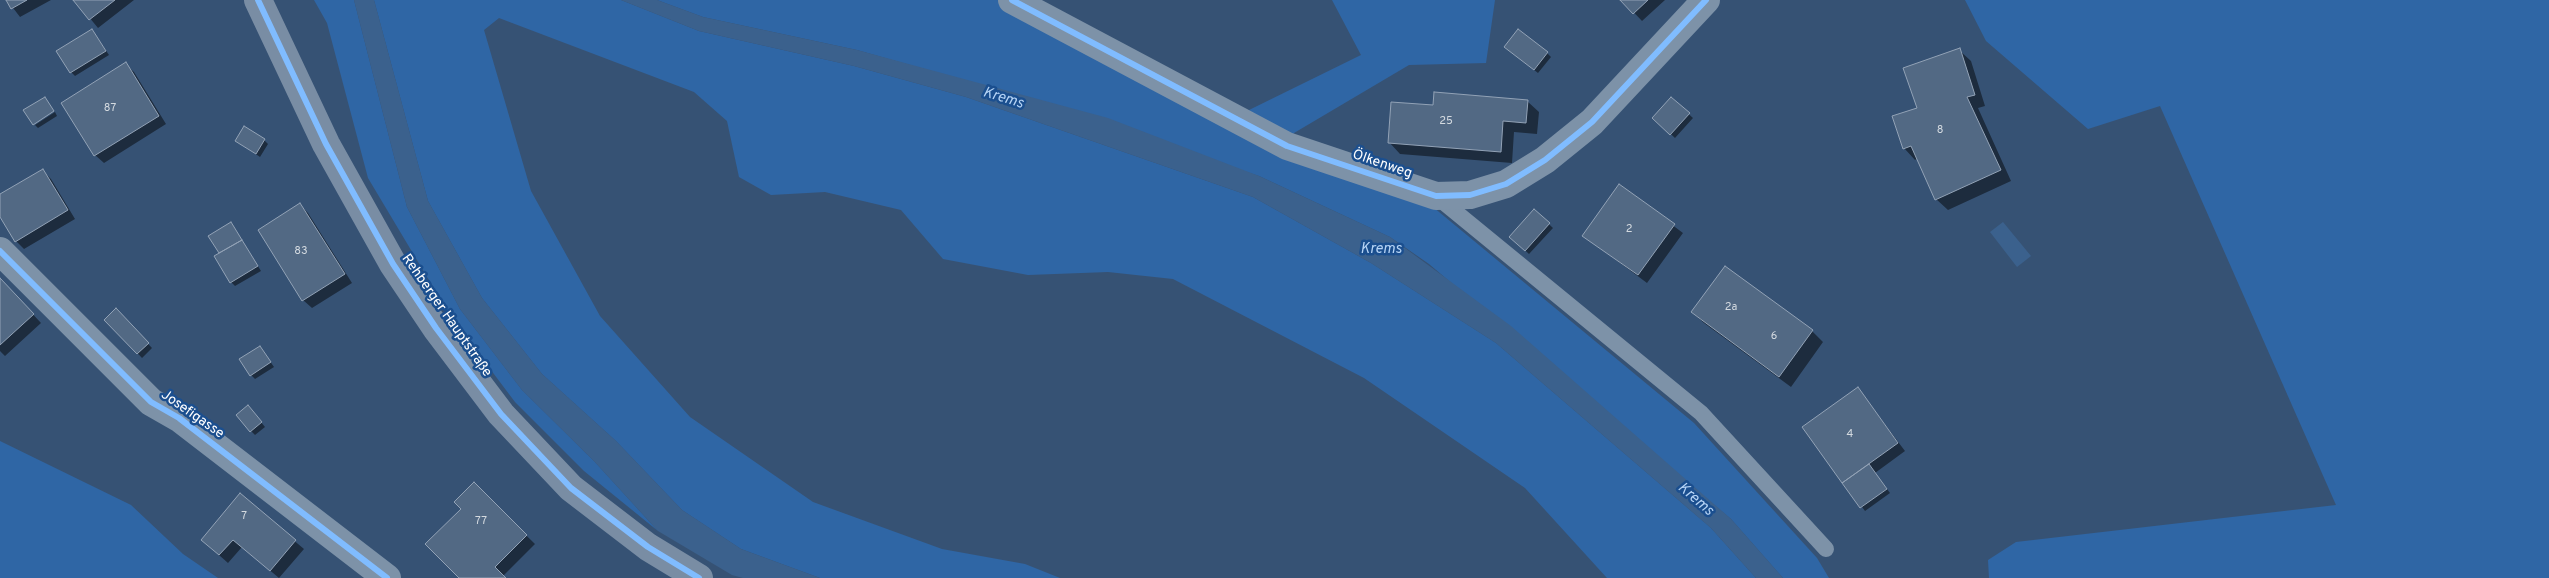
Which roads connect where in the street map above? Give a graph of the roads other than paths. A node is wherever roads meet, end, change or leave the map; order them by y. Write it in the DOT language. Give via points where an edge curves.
graph roads {
  1 [pos="258,0"];
  2 [pos="1012,0"];
  3 [pos="1706,0"];
  4 [pos="1436,196"];
  5 [pos="0,251"];
  6 [pos="1826,549"];
  7 [pos="387,578"];
  8 [pos="699,578"];
  1 -- 8 [label="main road, Rehberger Hauptstraße" via="326,144 393,264 436,328 502,414 571,488 648,547"];
  2 -- 4 [label="street, Ölkenweg" via="1286,146"];
  3 -- 4 [label="street, Ölkenweg" via="1592,122 1545,160 1497,186 1470,195"];
  4 -- 6 [label="lane" via="1701,413"];
  5 -- 7 [label="street, Josefigasse" via="151,402 179,418"];
}
